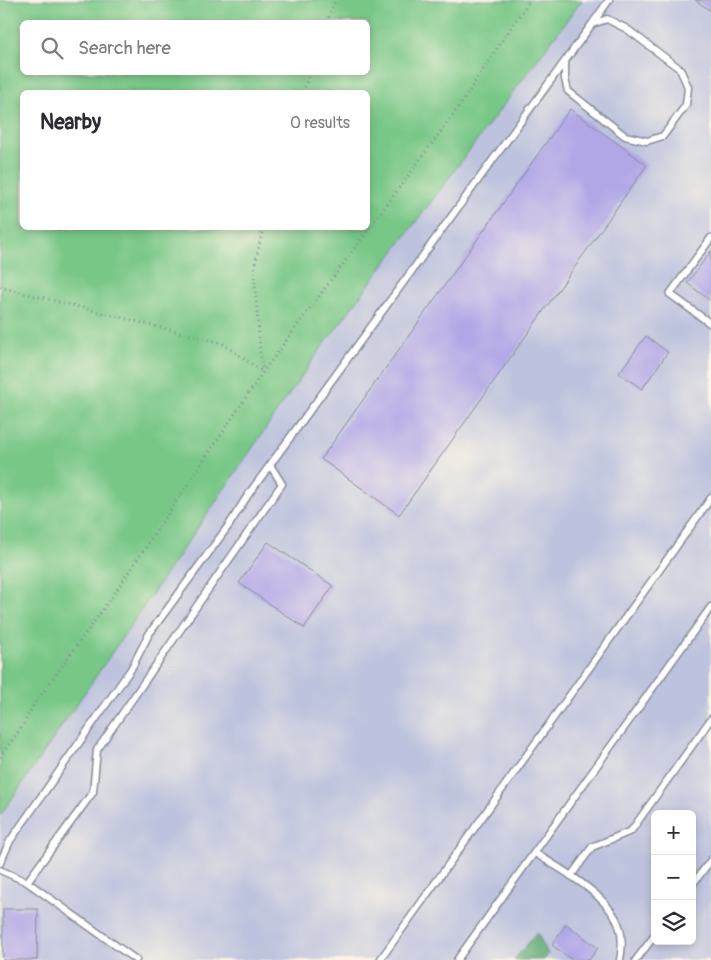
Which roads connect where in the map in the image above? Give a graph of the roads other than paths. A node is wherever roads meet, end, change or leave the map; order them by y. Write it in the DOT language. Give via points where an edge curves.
graph roads {
  1 [pos="609,0"];
  2 [pos="592,24"];
  3 [pos="565,60"];
  4 [pos="711,238"];
  5 [pos="711,324"];
  6 [pos="270,465"];
  7 [pos="711,498"];
  8 [pos="711,607"];
  9 [pos="711,719"];
  10 [pos="535,853"];
  11 [pos="711,860"];
  12 [pos="0,863"];
  13 [pos="0,870"];
  14 [pos="571,876"];
  15 [pos="696,880"];
  16 [pos="27,882"];
  17 [pos="651,940"];
  18 [pos="136,960"];
  19 [pos="380,960"];
  20 [pos="457,960"];
  21 [pos="620,960"];
  22 [pos="636,960"];
  1 -- 2 [label="lane"];
  2 -- 3 [label="lane"];
  2 -- 3 [label="lane" via="607,19 680,69 688,87 686,105 663,136 647,141 624,136 568,92"];
  3 -- 6 [label="lane"];
  4 -- 5 [label="lane" via="670,294"];
  6 -- 12 [label="lane" via="149,634 131,669 20,826"];
  6 -- 16 [label="lane" via="282,484 97,750 93,792"];
  7 -- 19 [label="lane"];
  8 -- 10 [label="lane"];
  9 -- 14 [label="lane" via="631,830 592,847"];
  10 -- 14 [label="lane"];
  10 -- 20 [label="lane"];
  11 -- 15 [label="lane"];
  13 -- 16 [label="lane"];
  14 -- 21 [label="lane" via="610,909 620,928"];
  16 -- 18 [label="lane"];
  17 -- 22 [label="lane"];
}
